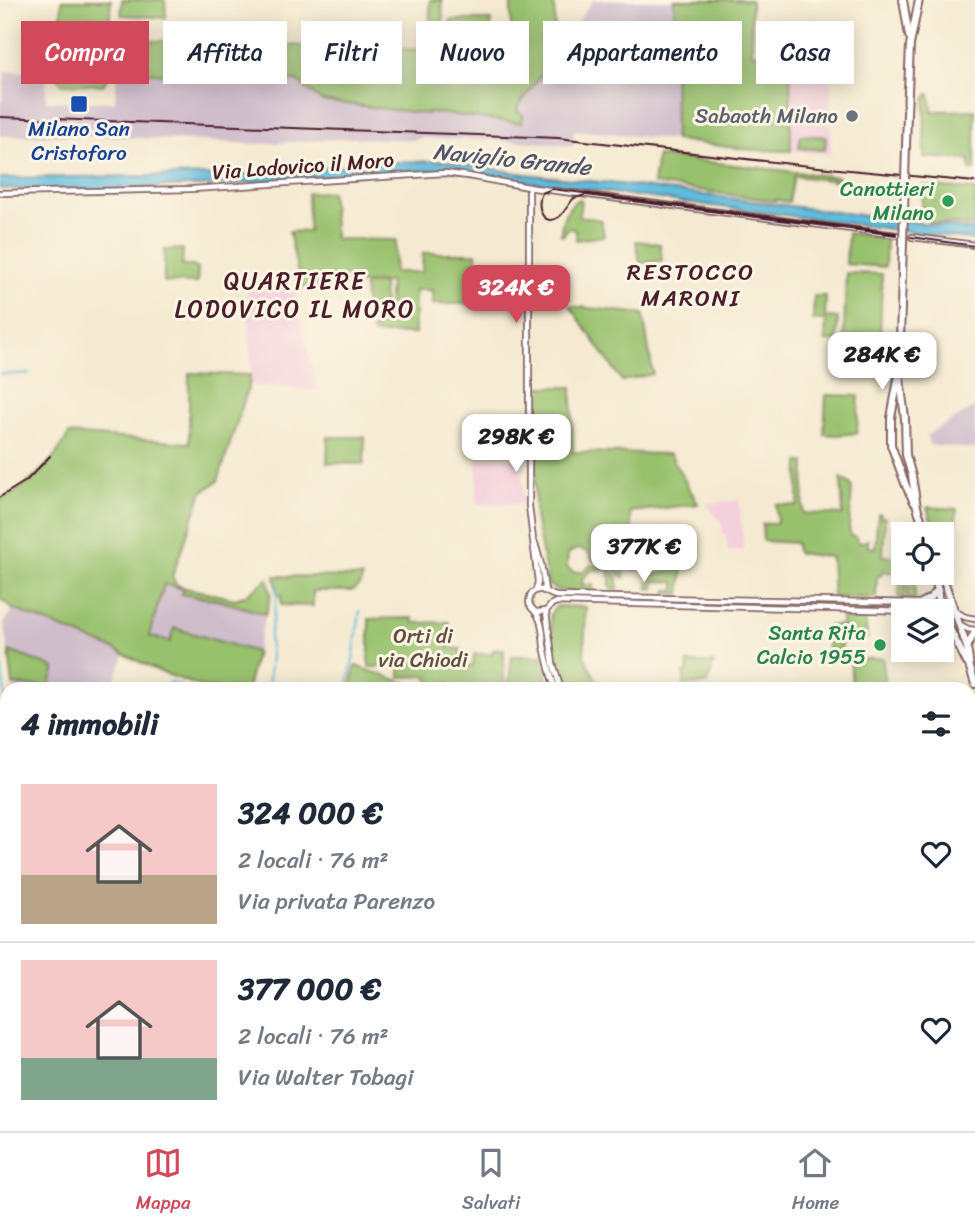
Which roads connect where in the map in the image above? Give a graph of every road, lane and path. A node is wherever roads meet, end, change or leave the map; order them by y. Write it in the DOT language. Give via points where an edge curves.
graph roads {
  1 [pos="903,0"];
  2 [pos="919,0"];
  3 [pos="910,45"];
  4 [pos="528,187"];
  5 [pos="0,193"];
  6 [pos="897,235"];
  7 [pos="912,237"];
  8 [pos="975,245"];
  9 [pos="900,371"];
  10 [pos="891,445"];
  11 [pos="906,446"];
  12 [pos="894,454"];
  13 [pos="906,455"];
  14 [pos="917,507"];
  15 [pos="922,522"];
  16 [pos="532,530"];
  17 [pos="937,585"];
  18 [pos="946,585"];
  19 [pos="536,590"];
  20 [pos="545,590"];
  21 [pos="938,590"];
  22 [pos="551,594"];
  23 [pos="928,599"];
  24 [pos="939,599"];
  25 [pos="891,602"];
  26 [pos="552,604"];
  27 [pos="891,610"];
  28 [pos="546,611"];
  29 [pos="955,611"];
  30 [pos="537,612"];
  31 [pos="975,619"];
  32 [pos="954,623"];
  33 [pos="958,623"];
  34 [pos="975,631"];
  35 [pos="954,640"];
  36 [pos="967,647"];
  37 [pos="970,668"];
  38 [pos="555,682"];
  39 [pos="557,682"];
  40 [pos="974,682"];
  1 -- 3 [label="main road"];
  2 -- 3 [label="main road"];
  3 -- 9 [label="main road, bridge"];
  4 -- 5 [label="street, Via Lodovico il Moro" via="445,173 192,190"];
  4 -- 6 [label="street, Via Lodovico il Moro"];
  4 -- 16 [label="street"];
  7 -- 8 [label="street"];
  9 -- 10 [label="main road"];
  9 -- 11 [label="main road"];
  10 -- 11 [label="main road"];
  10 -- 12 [label="main road"];
  11 -- 13 [label="main road"];
  12 -- 13 [label="main road"];
  12 -- 14 [label="main road"];
  13 -- 14 [label="main road"];
  14 -- 15 [label="main road"];
  16 -- 19 [label="street"];
  16 -- 20 [label="street"];
  17 -- 21 [label="main road"];
  18 -- 29 [label="main road"];
  19 -- 20 [label="street"];
  19 -- 30 [label="street" via="529,601"];
  20 -- 22 [label="street"];
  21 -- 23 [label="main road"];
  21 -- 24 [label="main road"];
  22 -- 25 [label="street"];
  22 -- 26 [label="street"];
  26 -- 27 [label="street"];
  26 -- 28 [label="street"];
  28 -- 30 [label="street"];
  28 -- 39 [label="street"];
  29 -- 31 [label="street"];
  29 -- 33 [label="main road"];
  30 -- 38 [label="street"];
  32 -- 33 [label="main road"];
  33 -- 34 [label="street"];
  33 -- 36 [label="main road"];
  34 -- 36 [label="main road"];
  35 -- 37 [label="main road"];
  36 -- 37 [label="main road"];
  37 -- 40 [label="main road"];
}
